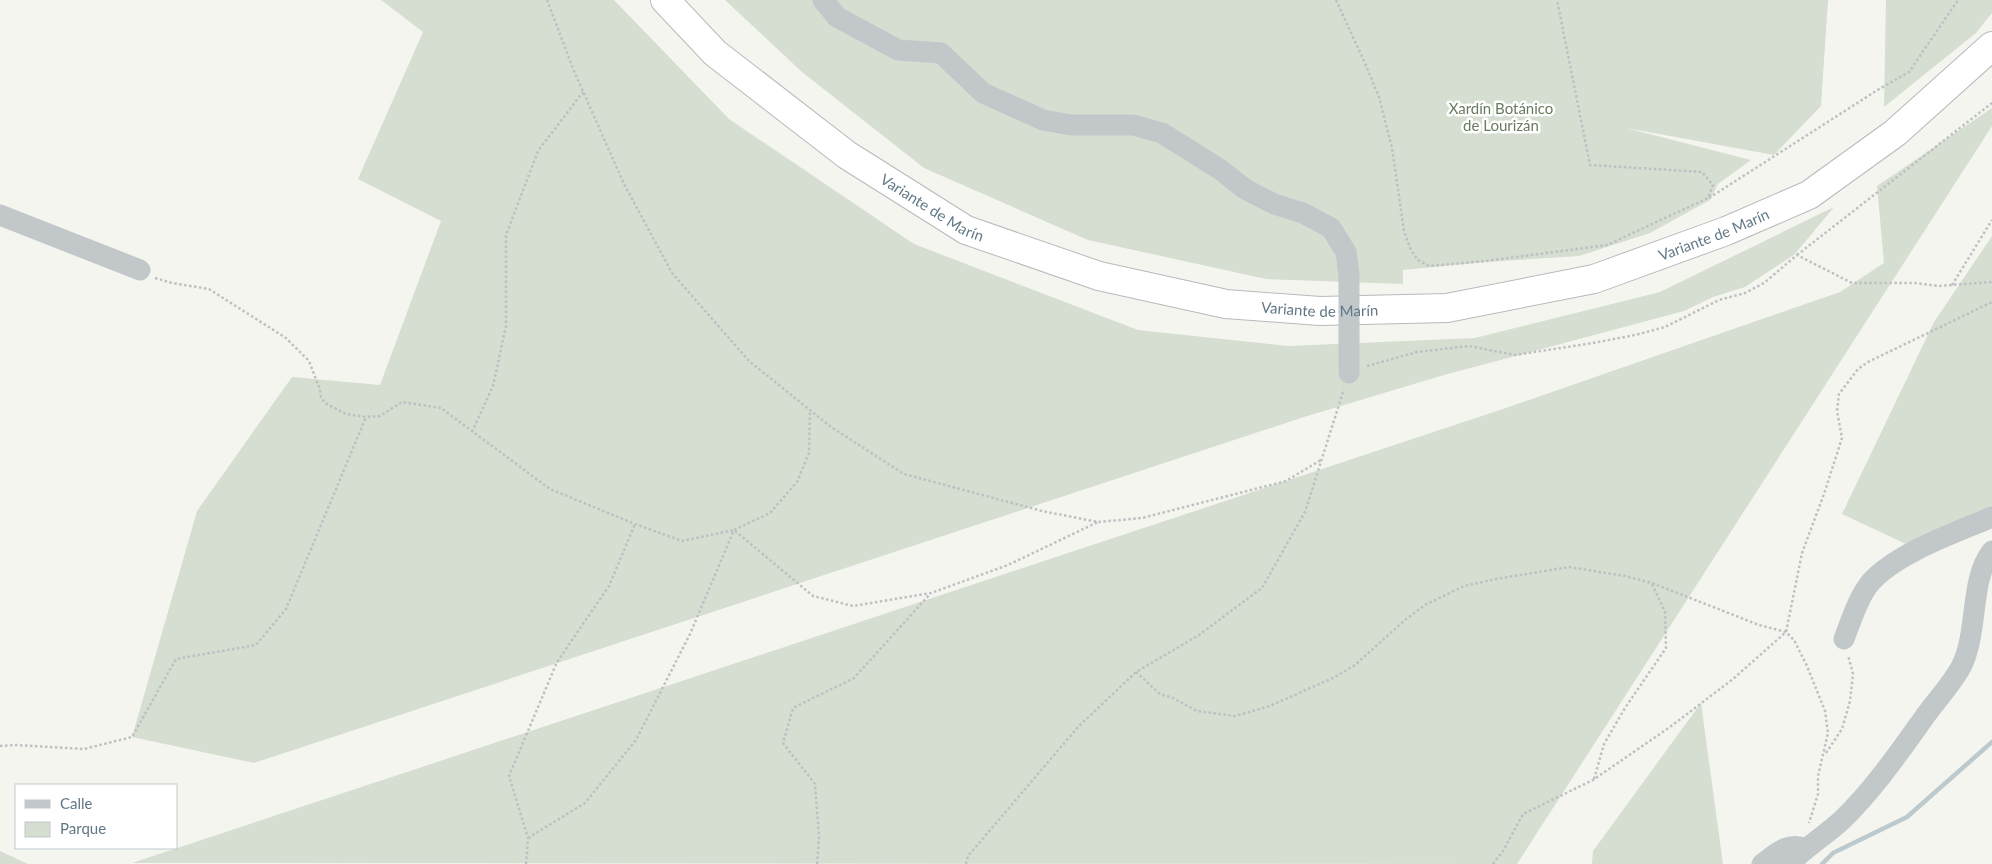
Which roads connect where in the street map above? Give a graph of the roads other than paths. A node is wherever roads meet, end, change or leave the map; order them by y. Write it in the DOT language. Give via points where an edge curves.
graph roads {
  1 [pos="665,0"];
  2 [pos="823,0"];
  3 [pos="1992,46"];
  4 [pos="0,216"];
  5 [pos="140,270"];
  6 [pos="1349,373"];
  7 [pos="1992,517"];
  8 [pos="1992,551"];
  9 [pos="1844,639"];
  10 [pos="1805,849"];
  11 [pos="1762,864"];
  12 [pos="1790,864"];
  1 -- 3 [label="highway, Variante de Marín" via="715,53 847,155 966,230 1109,278 1226,304 1320,311 1447,308 1594,279 1726,231 1809,195 1895,133"];
  2 -- 6 [label="street, bridge" via="837,17 898,50 941,53 983,93 1043,120 1071,125 1133,125 1162,133 1245,189 1331,228 1346,252 1349,276"];
  4 -- 5 [label="street"];
  7 -- 9 [label="street" via="1896,560 1870,583"];
  8 -- 10 [label="street" via="1976,591 1969,648 1960,668 1893,763 1842,820"];
  10 -- 11 [label="street" via="1796,845 1783,848"];
  10 -- 12 [label="street"];
}
